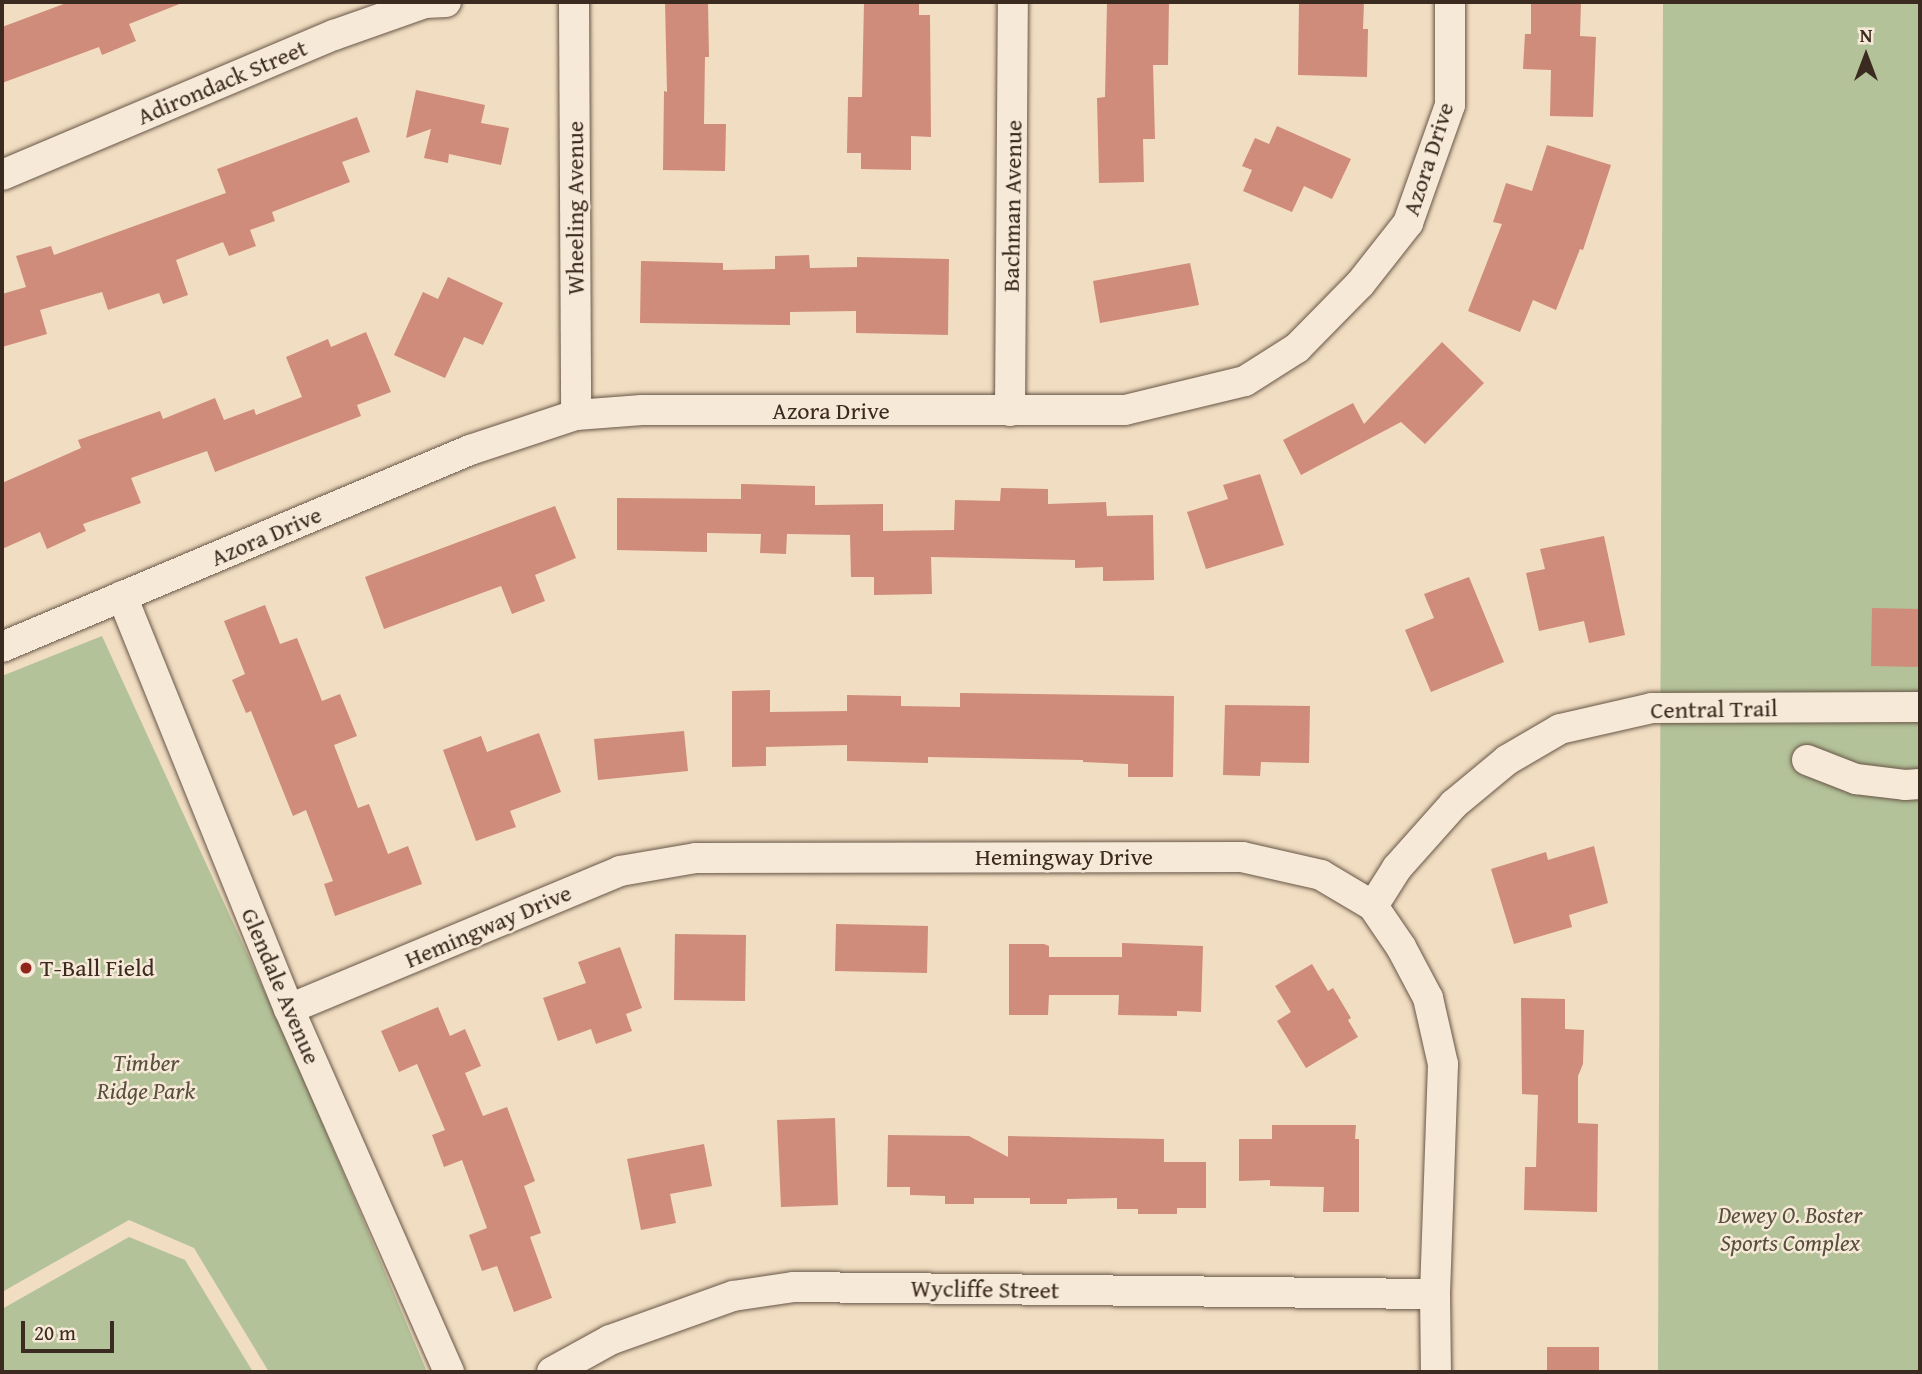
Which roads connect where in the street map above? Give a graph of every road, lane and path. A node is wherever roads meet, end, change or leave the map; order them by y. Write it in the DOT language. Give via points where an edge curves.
graph roads {
  1 [pos="446,2"];
  2 [pos="574,2"];
  3 [pos="1013,2"];
  4 [pos="1450,2"];
  5 [pos="2,175"];
  6 [pos="1010,411"];
  7 [pos="576,415"];
  8 [pos="122,596"];
  9 [pos="2,648"];
  10 [pos="1920,707"];
  11 [pos="1807,760"];
  12 [pos="1920,784"];
  13 [pos="1373,906"];
  14 [pos="289,1009"];
  15 [pos="1435,1294"];
  16 [pos="449,1372"];
  17 [pos="552,1372"];
  18 [pos="1436,1372"];
  1 -- 5 [label="street, Adirondack Street" via="425,3 334,35"];
  2 -- 7 [label="street, Wheeling Avenue"];
  3 -- 6 [label="street, Bachman Avenue"];
  4 -- 6 [label="street, Azora Drive" via="1450,105 1408,223 1360,284 1297,348 1245,381 1125,410"];
  6 -- 7 [label="street, Azora Drive" via="642,410"];
  7 -- 8 [label="street, Azora Drive" via="470,450"];
  8 -- 9 [label="street, Azora Drive"];
  8 -- 14 [label="street, Glendale Avenue"];
  10 -- 13 [label="street, Central Trail" via="1652,708 1560,729 1507,760 1454,804 1397,867"];
  11 -- 12 [label="street" via="1856,779"];
  13 -- 14 [label="street, Hemingway Drive" via="1321,875 1242,857 696,858 620,871"];
  13 -- 15 [label="street, Hemingway Drive" via="1428,998 1443,1064"];
  14 -- 16 [label="street, Glendale Avenue"];
  15 -- 17 [label="street, Wycliffe Street" via="794,1287 733,1296 610,1340"];
  15 -- 18 [label="street, Hemingway Drive"];
}
